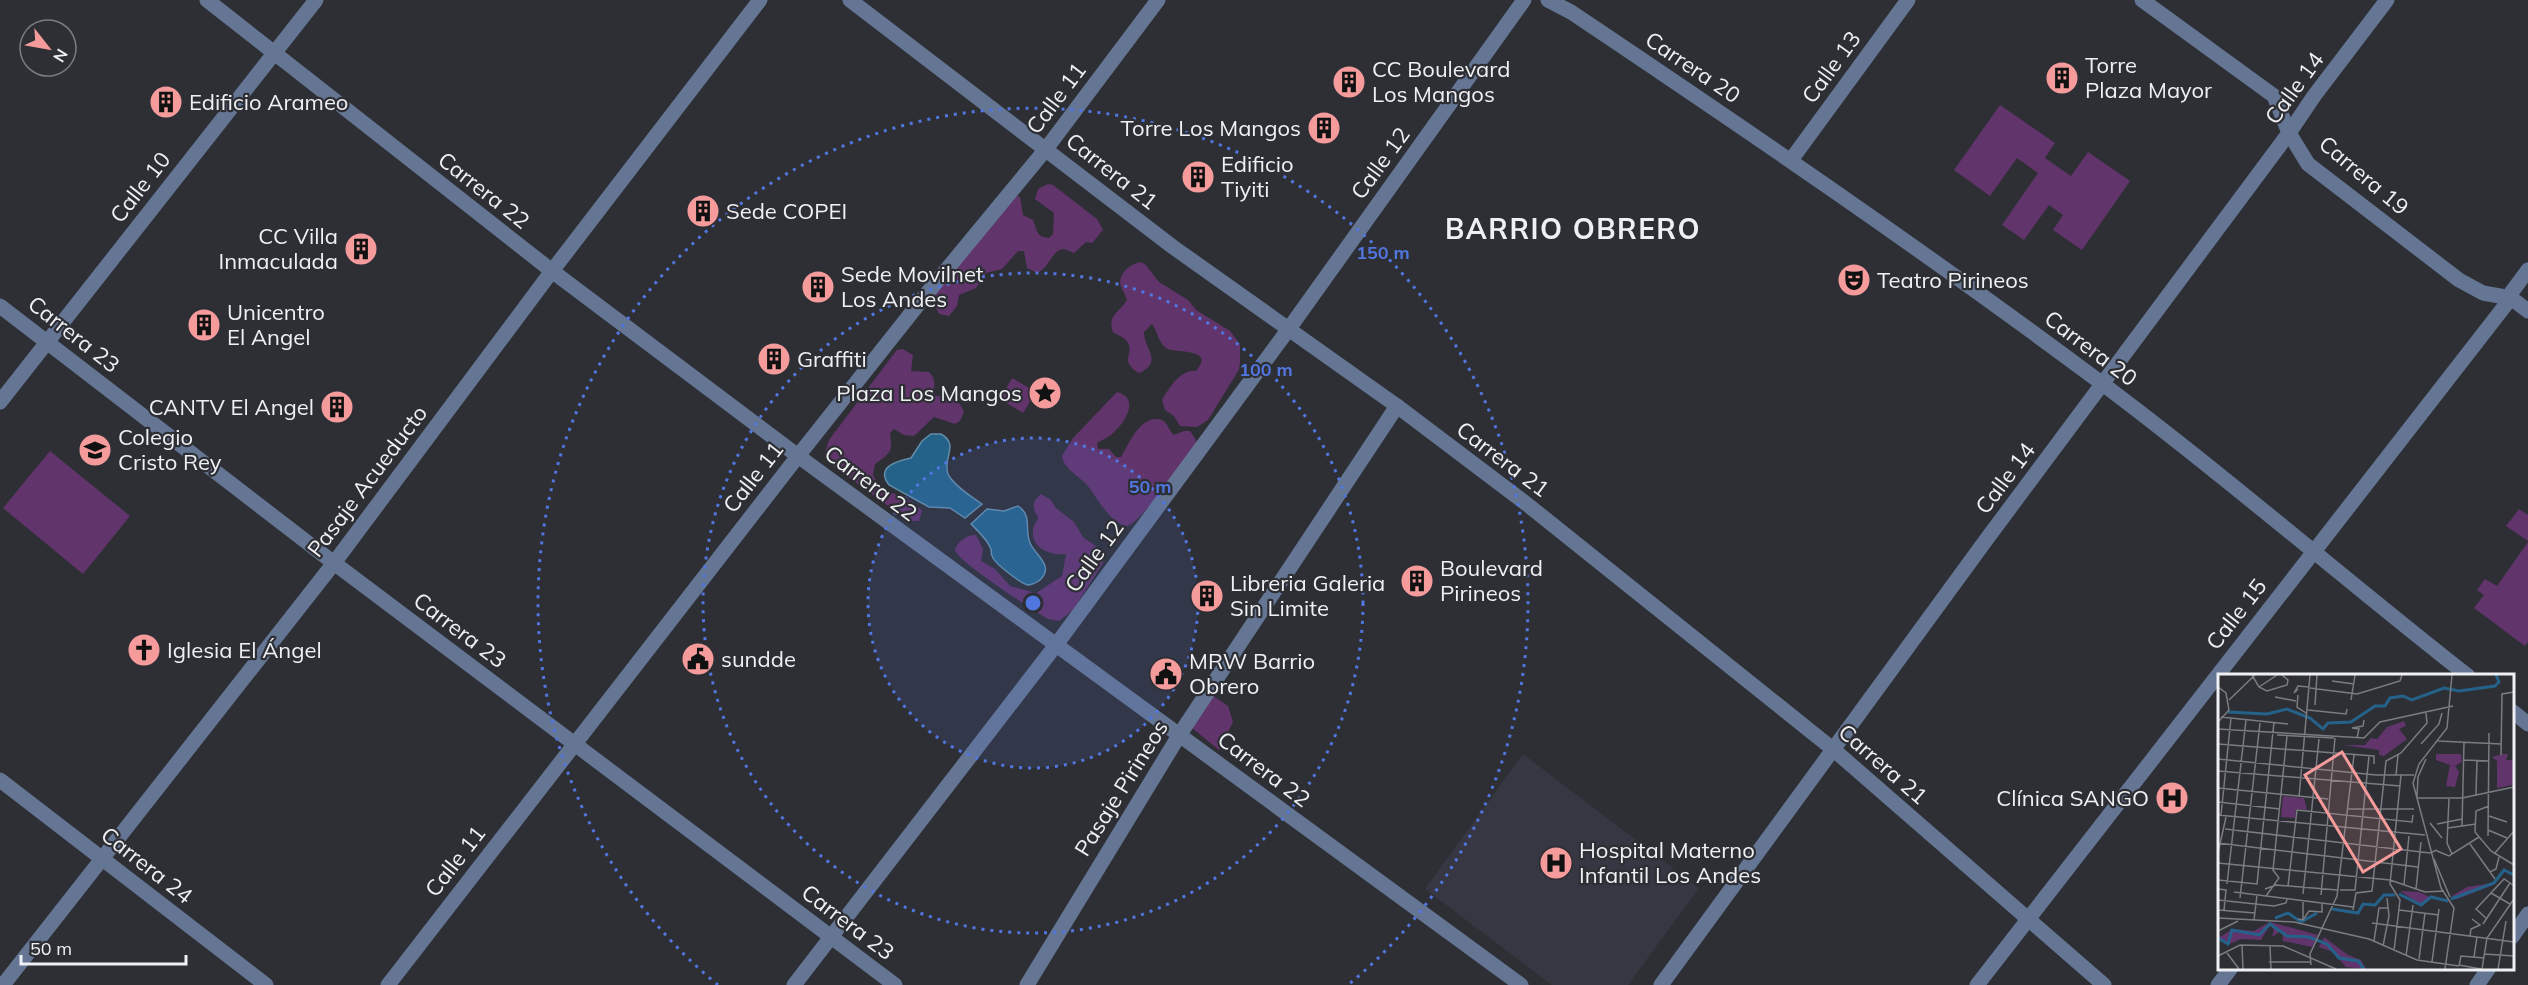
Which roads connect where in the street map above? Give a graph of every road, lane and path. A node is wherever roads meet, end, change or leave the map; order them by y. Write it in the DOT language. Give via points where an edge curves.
graph roads {
  1 [pos="207,0"];
  2 [pos="316,0"];
  3 [pos="760,0"];
  4 [pos="850,0"];
  5 [pos="1158,0"];
  6 [pos="1524,0"];
  7 [pos="1548,0"];
  8 [pos="1908,0"];
  9 [pos="2142,0"];
  10 [pos="2387,0"];
  11 [pos="274,54"];
  12 [pos="2289,133"];
  13 [pos="1046,149"];
  14 [pos="1791,160"];
  15 [pos="2528,270"];
  16 [pos="552,271"];
  17 [pos="2511,298"];
  18 [pos="0,306"];
  19 [pos="2528,311"];
  20 [pos="1288,330"];
  21 [pos="46,341"];
  22 [pos="2103,384"];
  23 [pos="0,402"];
  24 [pos="1396,406"];
  25 [pos="798,456"];
  26 [pos="2315,550"];
  27 [pos="334,562"];
  28 [pos="1056,645"];
  29 [pos="2219,674"];
  30 [pos="2466,674"];
  31 [pos="2218,675"];
  32 [pos="2513,713"];
  33 [pos="2528,724"];
  34 [pos="1180,734"];
  35 [pos="574,745"];
  36 [pos="1834,750"];
  37 [pos="0,780"];
  38 [pos="102,859"];
  39 [pos="2528,914"];
  40 [pos="2028,920"];
  41 [pos="2513,934"];
  42 [pos="831,938"];
  43 [pos="2230,970"];
  44 [pos="2487,970"];
  45 [pos="3,985"];
  46 [pos="266,985"];
  47 [pos="387,985"];
  48 [pos="795,985"];
  49 [pos="896,985"];
  50 [pos="1027,985"];
  51 [pos="1521,985"];
  52 [pos="1661,985"];
  53 [pos="1977,985"];
  54 [pos="2104,985"];
  55 [pos="2218,985"];
  56 [pos="2476,985"];
  1 -- 11 [label="street, Carrera 22"];
  2 -- 11 [label="street, Calle 10"];
  3 -- 16 [label="street, Pasaje Acueducto"];
  4 -- 13 [label="street, Carrera 21"];
  5 -- 13 [label="street, Calle 11"];
  6 -- 20 [label="street, Calle 12"];
  7 -- 14 [label="street, Carrera 20"];
  8 -- 14 [label="street, Calle 13"];
  9 -- 12 [label="street, Carrera 19" via="2274,96"];
  10 -- 12 [label="street, Calle 14"];
  11 -- 16 [label="street, Carrera 22"];
  11 -- 21 [label="street, Calle 10"];
  12 -- 17 [label="street, Carrera 19" via="2308,164 2459,280 2483,292"];
  12 -- 22 [label="street, Calle 14"];
  13 -- 20 [label="street, Carrera 21"];
  13 -- 25 [label="street, Calle 11"];
  14 -- 22 [label="street, Carrera 20"];
  15 -- 17 [label="street, Calle 15"];
  16 -- 25 [label="street, Carrera 22"];
  16 -- 27 [label="street, Pasaje Acueducto"];
  17 -- 19 [label="street, Carrera 19"];
  17 -- 26 [label="street, Calle 15"];
  18 -- 21 [label="street, Carrera 23"];
  20 -- 24 [label="street, Carrera 21"];
  20 -- 28 [label="street, Calle 12"];
  21 -- 23 [label="street, Calle 10"];
  21 -- 27 [label="street, Carrera 23"];
  22 -- 26 [label="street, Carrera 20"];
  22 -- 36 [label="street, Calle 14"];
  24 -- 34 [label="street, Pasaje Pirineos"];
  24 -- 36 [label="street, Carrera 21" via="1528,505"];
  25 -- 28 [label="street, Carrera 22"];
  25 -- 35 [label="street, Calle 11"];
  26 -- 29 [label="street, Calle 15"];
  26 -- 30 [label="street, Carrera 20"];
  27 -- 35 [label="street, Carrera 23"];
  27 -- 38 [label="street, Pasaje Acueducto"];
  28 -- 34 [label="street, Carrera 22"];
  28 -- 42 [label="street, Calle 12"];
  31 -- 40 [label="street, Calle 15"];
  32 -- 33 [label="street"];
  34 -- 50 [label="street, Pasaje Pirineos"];
  34 -- 51 [label="street, Carrera 22"];
  35 -- 42 [label="street, Carrera 23"];
  35 -- 47 [label="street, Calle 11"];
  36 -- 40 [label="street, Carrera 21"];
  36 -- 52 [label="street, Calle 14"];
  37 -- 38 [label="street, Carrera 24"];
  38 -- 45 [label="street, Pasaje Acueducto"];
  38 -- 46 [label="street, Carrera 24"];
  39 -- 41 [label="street"];
  40 -- 53 [label="street, Calle 15"];
  40 -- 54 [label="street, Carrera 21"];
  42 -- 48 [label="street, Calle 12"];
  42 -- 49 [label="street, Carrera 23"];
  43 -- 55 [label="street"];
  44 -- 56 [label="street"];
}
